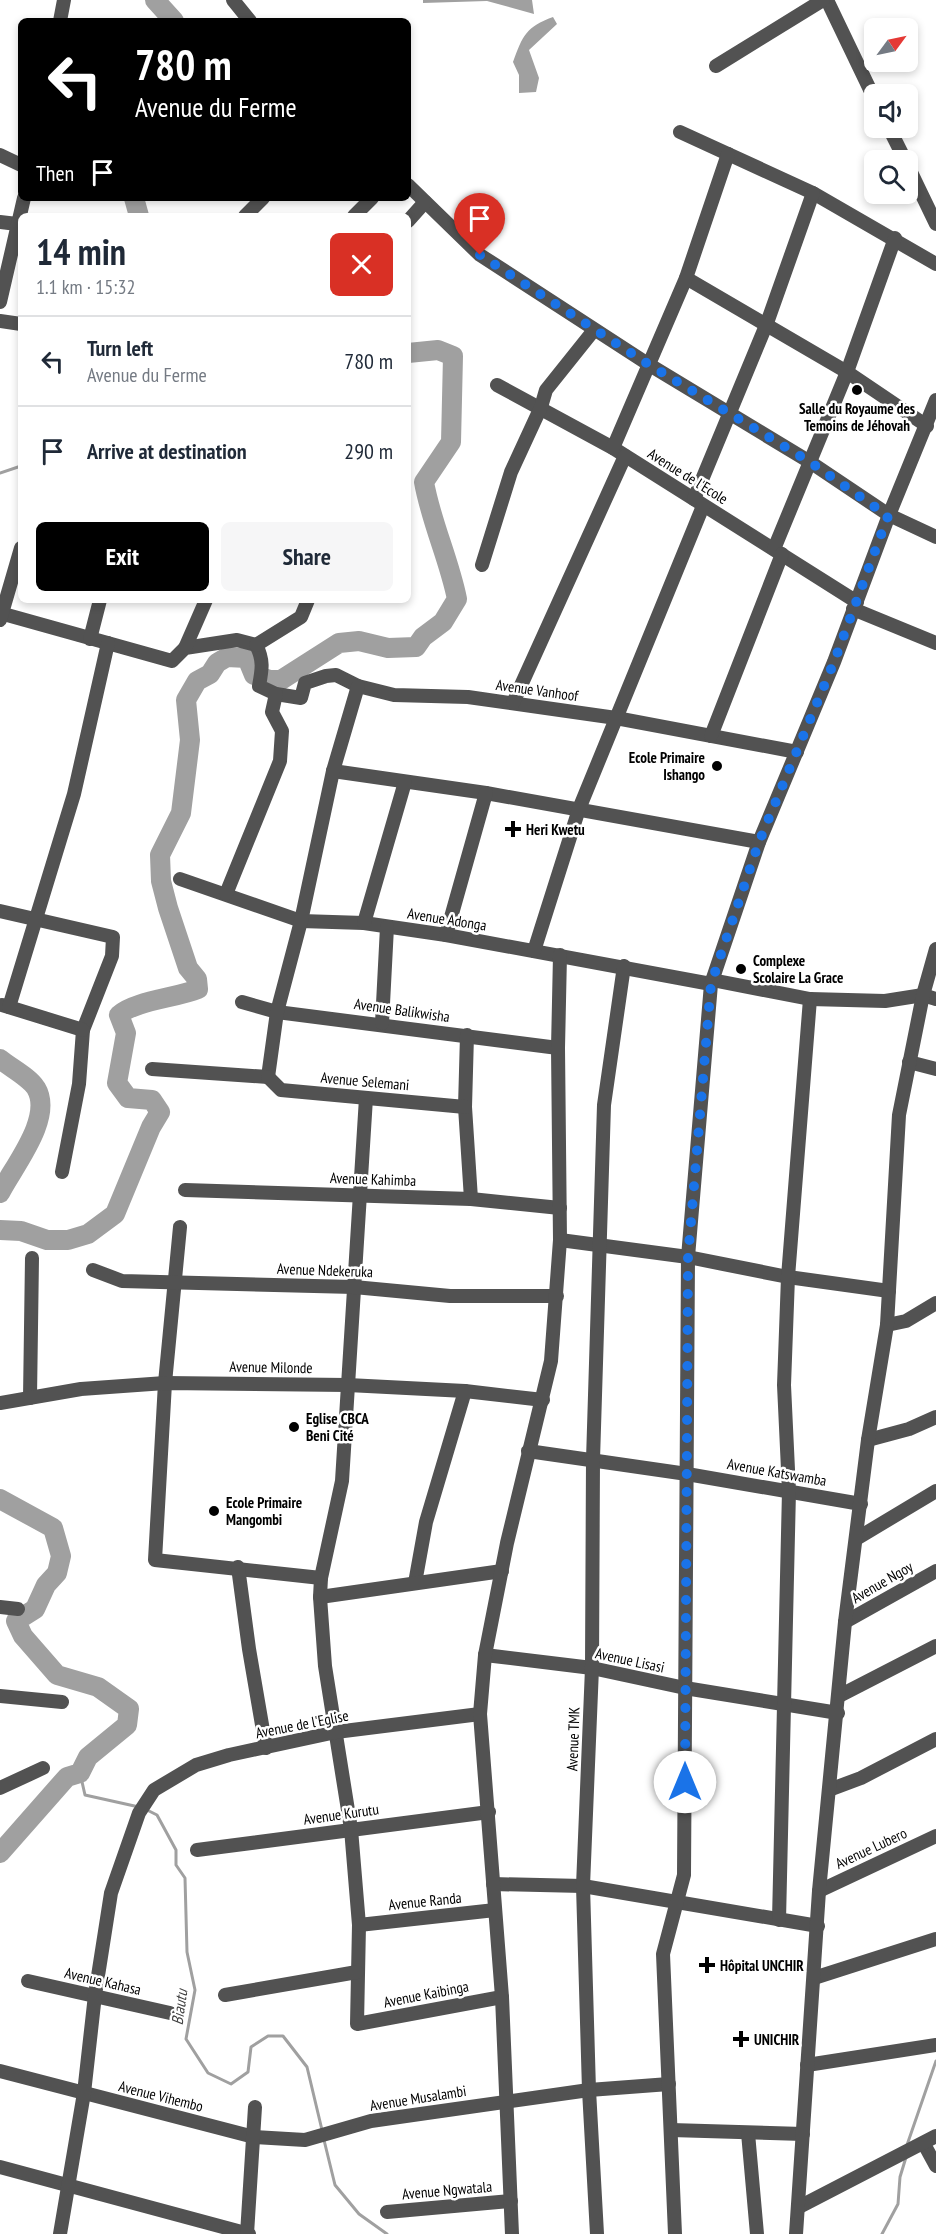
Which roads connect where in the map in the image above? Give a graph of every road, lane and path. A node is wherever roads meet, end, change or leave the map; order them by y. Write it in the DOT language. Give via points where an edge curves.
graph roads {
  1 [pos="64,0"];
  2 [pos="233,0"];
  3 [pos="825,0"];
  4 [pos="61,18"];
  5 [pos="248,18"];
  6 [pos="716,66"];
  7 [pos="867,84"];
  8 [pos="680,132"];
  9 [pos="728,154"];
  10 [pos="0,155"];
  11 [pos="18,164"];
  12 [pos="918,187"];
  13 [pos="411,188"];
  14 [pos="813,193"];
  15 [pos="260,201"];
  16 [pos="369,201"];
  17 [pos="425,202"];
  18 [pos="248,213"];
  19 [pos="357,213"];
  20 [pos="411,218"];
  21 [pos="18,220"];
  22 [pos="0,222"];
  23 [pos="17,224"];
  24 [pos="936,224"];
  25 [pos="894,238"];
  26 [pos="15,262"];
  27 [pos="936,264"];
  28 [pos="686,278"];
  29 [pos="0,302"];
  30 [pos="0,321"];
  31 [pos="767,323"];
  32 [pos="18,324"];
  33 [pos="594,330"];
  34 [pos="648,364"];
  35 [pos="847,372"];
  36 [pos="497,385"];
  37 [pos="936,400"];
  38 [pos="541,407"];
  39 [pos="727,413"];
  40 [pos="927,426"];
  41 [pos="619,452"];
  42 [pos="810,462"];
  43 [pos="698,502"];
  44 [pos="888,516"];
  45 [pos="936,537"];
  46 [pos="778,552"];
  47 [pos="18,558"];
  48 [pos="482,565"];
  49 [pos="99,603"];
  50 [pos="205,603"];
  51 [pos="307,603"];
  52 [pos="855,606"];
  53 [pos="0,616"];
  54 [pos="90,639"];
  55 [pos="108,643"];
  56 [pos="936,644"];
  57 [pos="256,645"];
  58 [pos="185,648"];
  59 [pos="358,686"];
  60 [pos="276,694"];
  61 [pos="513,704"];
  62 [pos="616,718"];
  63 [pos="711,736"];
  64 [pos="797,752"];
  65 [pos="333,771"];
  66 [pos="405,782"];
  67 [pos="486,793"];
  68 [pos="579,809"];
  69 [pos="759,842"];
  70 [pos="180,879"];
  71 [pos="226,894"];
  72 [pos="0,911"];
  73 [pos="35,917"];
  74 [pos="301,921"];
  75 [pos="364,923"];
  76 [pos="387,927"];
  77 [pos="446,935"];
  78 [pos="936,949"];
  79 [pos="534,951"];
  80 [pos="560,955"];
  81 [pos="624,966"];
  82 [pos="712,982"];
  83 [pos="929,997"];
  84 [pos="810,999"];
  85 [pos="243,1002"];
  86 [pos="4,1006"];
  87 [pos="277,1012"];
  88 [pos="382,1023"];
  89 [pos="83,1030"];
  90 [pos="467,1035"];
  91 [pos="558,1048"];
  92 [pos="909,1062"];
  93 [pos="152,1069"];
  94 [pos="936,1069"];
  95 [pos="268,1077"];
  96 [pos="366,1098"];
  97 [pos="465,1107"];
  98 [pos="62,1172"];
  99 [pos="185,1190"];
  100 [pos="360,1195"];
  101 [pos="471,1199"];
  102 [pos="560,1208"];
  103 [pos="180,1227"];
  104 [pos="560,1240"];
  105 [pos="598,1246"];
  106 [pos="688,1257"];
  107 [pos="32,1258"];
  108 [pos="93,1270"];
  109 [pos="788,1277"];
  110 [pos="176,1281"];
  111 [pos="354,1287"];
  112 [pos="889,1291"];
  113 [pos="557,1296"];
  114 [pos="936,1303"];
  115 [pos="887,1325"];
  116 [pos="165,1383"];
  117 [pos="348,1385"];
  118 [pos="465,1391"];
  119 [pos="30,1398"];
  120 [pos="543,1400"];
  121 [pos="0,1403"];
  122 [pos="936,1417"];
  123 [pos="868,1440"];
  124 [pos="528,1451"];
  125 [pos="593,1460"];
  126 [pos="687,1474"];
  127 [pos="789,1491"];
  128 [pos="936,1491"];
  129 [pos="861,1504"];
  130 [pos="856,1539"];
  131 [pos="238,1567"];
  132 [pos="502,1571"];
  133 [pos="936,1571"];
  134 [pos="321,1578"];
  135 [pos="415,1583"];
  136 [pos="320,1597"];
  137 [pos="0,1607"];
  138 [pos="18,1609"];
  139 [pos="845,1622"];
  140 [pos="936,1646"];
  141 [pos="485,1655"];
  142 [pos="592,1668"];
  143 [pos="685,1688"];
  144 [pos="0,1696"];
  145 [pos="838,1696"];
  146 [pos="62,1702"];
  147 [pos="782,1704"];
  148 [pos="837,1713"];
  149 [pos="480,1714"];
  150 [pos="336,1732"];
  151 [pos="936,1739"];
  152 [pos="266,1748"];
  153 [pos="43,1768"];
  154 [pos="0,1788"];
  155 [pos="829,1790"];
  156 [pos="489,1812"];
  157 [pos="351,1829"];
  158 [pos="936,1836"];
  159 [pos="197,1850"];
  160 [pos="493,1884"];
  161 [pos="583,1886"];
  162 [pos="819,1891"];
  163 [pos="677,1902"];
  164 [pos="495,1910"];
  165 [pos="779,1920"];
  166 [pos="358,1925"];
  167 [pos="818,1926"];
  168 [pos="936,1939"];
  169 [pos="357,1972"];
  170 [pos="814,1978"];
  171 [pos="28,1981"];
  172 [pos="95,1995"];
  173 [pos="225,1995"];
  174 [pos="502,1997"];
  175 [pos="170,2013"];
  176 [pos="936,2045"];
  177 [pos="807,2065"];
  178 [pos="0,2072"];
  179 [pos="669,2084"];
  180 [pos="589,2090"];
  181 [pos="84,2093"];
  182 [pos="505,2102"];
  183 [pos="255,2108"];
  184 [pos="671,2130"];
  185 [pos="748,2133"];
  186 [pos="803,2134"];
  187 [pos="314,2136"];
  188 [pos="254,2137"];
  189 [pos="919,2146"];
  190 [pos="936,2166"];
  191 [pos="0,2167"];
  192 [pos="66,2185"];
  193 [pos="511,2201"];
  194 [pos="799,2207"];
  195 [pos="387,2212"];
  196 [pos="60,2234"];
  197 [pos="248,2234"];
  198 [pos="512,2234"];
  199 [pos="597,2234"];
  200 [pos="675,2234"];
  201 [pos="757,2234"];
  202 [pos="796,2234"];
  1 -- 4 [label="street"];
  2 -- 5 [label="street"];
  3 -- 6 [label="street"];
  3 -- 7 [label="street"];
  8 -- 9 [label="street"];
  9 -- 14 [label="street"];
  9 -- 28 [label="street"];
  10 -- 11 [label="street"];
  12 -- 24 [label="street"];
  13 -- 17 [label="street"];
  14 -- 25 [label="street"];
  14 -- 31 [label="street"];
  15 -- 18 [label="street"];
  16 -- 19 [label="street"];
  17 -- 20 [label="street"];
  17 -- 33 [label="street" via="480,255"];
  21 -- 23 [label="street"];
  22 -- 23 [label="street"];
  23 -- 26 [label="street"];
  25 -- 27 [label="street"];
  25 -- 35 [label="street"];
  26 -- 29 [label="street"];
  28 -- 31 [label="street"];
  28 -- 34 [label="street"];
  30 -- 32 [label="street"];
  31 -- 35 [label="street"];
  31 -- 39 [label="street"];
  33 -- 34 [label="street"];
  33 -- 38 [label="street" via="546,390"];
  34 -- 39 [label="street"];
  34 -- 41 [label="street"];
  35 -- 40 [label="street"];
  35 -- 42 [label="street"];
  36 -- 38 [label="street, Avenue de l'Ecole"];
  37 -- 40 [label="street"];
  38 -- 41 [label="street, Avenue de l'Ecole"];
  38 -- 48 [label="street" via="511,472"];
  39 -- 42 [label="street"];
  39 -- 43 [label="street"];
  40 -- 44 [label="street"];
  41 -- 43 [label="street, Avenue de l'Ecole"];
  41 -- 61 [label="street"];
  42 -- 44 [label="street"];
  42 -- 46 [label="street"];
  43 -- 46 [label="street, Avenue de l'Ecole"];
  43 -- 62 [label="street"];
  44 -- 45 [label="street"];
  44 -- 52 [label="street"];
  46 -- 52 [label="street, Avenue de l'Ecole"];
  46 -- 63 [label="street"];
  47 -- 53 [label="street"];
  49 -- 54 [label="street"];
  50 -- 58 [label="street"];
  51 -- 57 [label="street" via="301,617"];
  52 -- 56 [label="street, Avenue de l'Ecole"];
  52 -- 64 [label="street"];
  53 -- 54 [label="street"];
  54 -- 55 [label="street"];
  55 -- 58 [label="street" via="172,661"];
  55 -- 73 [label="street" via="74,794"];
  57 -- 58 [label="street" via="237,640"];
  57 -- 60 [label="street" via="263,668 258,687"];
  59 -- 60 [label="street, Avenue Vanhoof" via="336,675 305,683 301,698"];
  59 -- 61 [label="street, Avenue Vanhoof" via="394,695"];
  59 -- 65 [label="street"];
  60 -- 71 [label="street" via="272,712 282,731 280,761"];
  61 -- 62 [label="street, Avenue Vanhoof"];
  62 -- 63 [label="street, Avenue Vanhoof"];
  62 -- 68 [label="street"];
  63 -- 64 [label="street, Avenue Vanhoof"];
  64 -- 69 [label="street"];
  65 -- 66 [label="street"];
  65 -- 74 [label="street"];
  66 -- 67 [label="street"];
  66 -- 75 [label="street"];
  67 -- 68 [label="street"];
  67 -- 77 [label="street"];
  68 -- 69 [label="street"];
  68 -- 79 [label="street"];
  69 -- 82 [label="street"];
  70 -- 71 [label="street, Avenue Adonga"];
  71 -- 74 [label="street, Avenue Adonga"];
  72 -- 73 [label="street"];
  73 -- 86 [label="street"];
  73 -- 89 [label="street" via="113,937 112,956"];
  74 -- 75 [label="street, Avenue Adonga"];
  74 -- 87 [label="street"];
  75 -- 76 [label="street, Avenue Adonga"];
  76 -- 77 [label="street, Avenue Adonga"];
  76 -- 88 [label="street"];
  77 -- 79 [label="street, Avenue Adonga"];
  78 -- 83 [label="street"];
  79 -- 80 [label="street, Avenue Adonga"];
  80 -- 81 [label="street, Avenue Adonga"];
  80 -- 91 [label="street"];
  81 -- 82 [label="street, Avenue Adonga"];
  81 -- 105 [label="street, Avenue TMK" via="604,1105"];
  82 -- 84 [label="street, Avenue Adonga"];
  82 -- 106 [label="street"];
  83 -- 84 [label="street, Avenue Adonga" via="885,1001"];
  83 -- 92 [label="street"];
  84 -- 109 [label="street"];
  85 -- 87 [label="street, Avenue Balikwisha"];
  86 -- 89 [label="street"];
  87 -- 88 [label="street, Avenue Balikwisha"];
  87 -- 95 [label="street"];
  88 -- 90 [label="street, Avenue Balikwisha"];
  89 -- 98 [label="street" via="79,1084"];
  90 -- 91 [label="street, Avenue Balikwisha"];
  90 -- 97 [label="street"];
  91 -- 102 [label="street"];
  92 -- 94 [label="street"];
  92 -- 112 [label="street" via="899,1115"];
  93 -- 95 [label="street"];
  95 -- 96 [label="street, Avenue Selemani" via="281,1090"];
  96 -- 97 [label="street, Avenue Selemani"];
  96 -- 100 [label="street"];
  97 -- 101 [label="street"];
  99 -- 100 [label="street, Avenue Kahimba"];
  100 -- 101 [label="street, Avenue Kahimba"];
  100 -- 111 [label="street"];
  101 -- 102 [label="street, Avenue Kahimba"];
  102 -- 104 [label="street"];
  103 -- 110 [label="street"];
  104 -- 105 [label="street"];
  104 -- 113 [label="street"];
  105 -- 106 [label="street"];
  105 -- 125 [label="street, Avenue TMK"];
  106 -- 109 [label="street"];
  106 -- 126 [label="street"];
  107 -- 119 [label="street"];
  108 -- 110 [label="street, Avenue Ndekeruka" via="122,1281"];
  109 -- 112 [label="street"];
  109 -- 127 [label="street" via="784,1385"];
  110 -- 111 [label="street, Avenue Ndekeruka"];
  110 -- 116 [label="street"];
  111 -- 113 [label="street, Avenue Ndekeruka" via="450,1296"];
  111 -- 117 [label="street"];
  112 -- 115 [label="street"];
  113 -- 120 [label="street"];
  114 -- 115 [label="street" via="906,1321"];
  115 -- 123 [label="street"];
  116 -- 117 [label="street, Avenue Milonde"];
  116 -- 119 [label="street, Avenue Milonde" via="81,1389"];
  116 -- 131 [label="street" via="155,1560"];
  117 -- 118 [label="street, Avenue Milonde"];
  117 -- 134 [label="street" via="342,1481"];
  118 -- 120 [label="street, Avenue Milonde"];
  118 -- 135 [label="street" via="426,1522"];
  119 -- 121 [label="street, Avenue Milonde"];
  120 -- 124 [label="street"];
  122 -- 123 [label="street"];
  123 -- 129 [label="street"];
  124 -- 125 [label="street"];
  124 -- 132 [label="street"];
  125 -- 126 [label="street"];
  125 -- 142 [label="street, Avenue TMK"];
  126 -- 127 [label="street, Avenue Katswamba"];
  126 -- 143 [label="street"];
  127 -- 129 [label="street, Avenue Katswamba"];
  127 -- 147 [label="street"];
  128 -- 130 [label="street"];
  129 -- 130 [label="street"];
  130 -- 139 [label="street"];
  131 -- 134 [label="street"];
  131 -- 152 [label="street"];
  132 -- 135 [label="street"];
  132 -- 141 [label="street"];
  133 -- 139 [label="street, Avenue Ngoy"];
  134 -- 136 [label="street"];
  135 -- 136 [label="street"];
  136 -- 150 [label="street" via="325,1666"];
  137 -- 138 [label="street"];
  139 -- 145 [label="street"];
  140 -- 145 [label="street"];
  141 -- 142 [label="street, Avenue Lisasi"];
  141 -- 149 [label="street"];
  142 -- 143 [label="street, Avenue Lisasi"];
  142 -- 161 [label="street, Avenue TMK"];
  143 -- 147 [label="street, Avenue Lisasi"];
  143 -- 163 [label="street" via="684,1875"];
  144 -- 146 [label="street"];
  145 -- 148 [label="street"];
  147 -- 148 [label="street, Avenue Lisasi"];
  147 -- 165 [label="street"];
  148 -- 155 [label="street"];
  149 -- 150 [label="street, Avenue de l'Eglise"];
  149 -- 156 [label="street"];
  150 -- 152 [label="street, Avenue de l'Eglise"];
  150 -- 157 [label="street"];
  151 -- 155 [label="street"];
  152 -- 172 [label="street, Avenue de l'Eglise" via="196,1765 154,1790 141,1808 111,1893"];
  153 -- 154 [label="street"];
  155 -- 162 [label="street"];
  156 -- 157 [label="street, Avenue Kurutu"];
  156 -- 160 [label="street"];
  157 -- 159 [label="street, Avenue Kurutu"];
  157 -- 166 [label="street"];
  158 -- 162 [label="street, Avenue Lubero"];
  160 -- 161 [label="street"];
  160 -- 164 [label="street"];
  161 -- 163 [label="street"];
  161 -- 180 [label="street, Avenue TMK"];
  162 -- 167 [label="street"];
  163 -- 165 [label="street"];
  163 -- 179 [label="street" via="663,1954"];
  164 -- 166 [label="street, Avenue Randa"];
  164 -- 174 [label="street"];
  165 -- 167 [label="street"];
  166 -- 169 [label="street"];
  167 -- 170 [label="street"];
  168 -- 170 [label="street"];
  169 -- 173 [label="street"];
  169 -- 174 [label="street, Avenue Kaibinga" via="357,2024"];
  170 -- 177 [label="street"];
  171 -- 172 [label="street, Avenue Kahasa"];
  172 -- 175 [label="street, Avenue Kahasa"];
  172 -- 181 [label="street"];
  174 -- 182 [label="street"];
  176 -- 177 [label="street"];
  177 -- 186 [label="street"];
  178 -- 181 [label="street, Avenue Vihembo"];
  179 -- 180 [label="street, Avenue Musalambi"];
  179 -- 184 [label="street"];
  180 -- 182 [label="street, Avenue Musalambi"];
  180 -- 199 [label="street, Avenue TMK"];
  181 -- 188 [label="street, Avenue Vihembo"];
  181 -- 192 [label="street"];
  182 -- 187 [label="street, Avenue Musalambi" via="371,2121"];
  182 -- 193 [label="street"];
  183 -- 188 [label="street"];
  184 -- 185 [label="street"];
  184 -- 200 [label="street"];
  185 -- 186 [label="street"];
  185 -- 201 [label="street"];
  186 -- 194 [label="street"];
  187 -- 188 [label="street, Avenue Vihembo" via="306,2140"];
  188 -- 197 [label="street"];
  189 -- 190 [label="street"];
  189 -- 194 [label="street"];
  191 -- 192 [label="street"];
  192 -- 196 [label="street"];
  192 -- 197 [label="street"];
  193 -- 195 [label="street, Avenue Ngwatala"];
  193 -- 198 [label="street"];
  194 -- 202 [label="street"];
}
